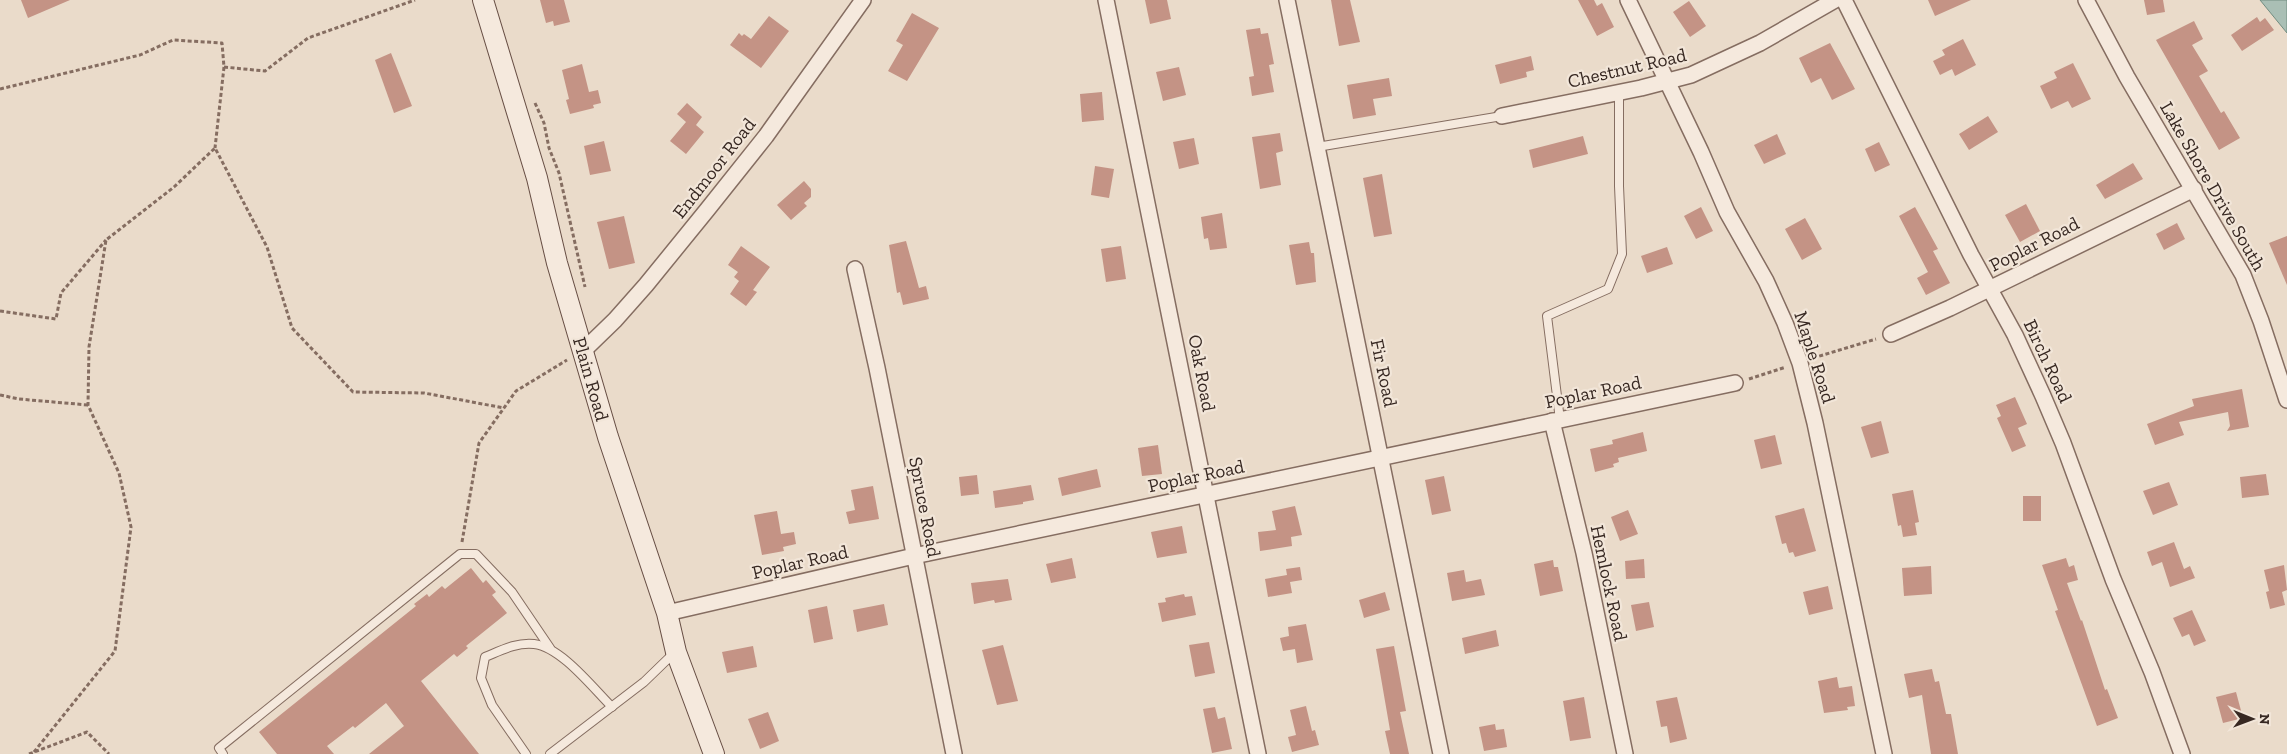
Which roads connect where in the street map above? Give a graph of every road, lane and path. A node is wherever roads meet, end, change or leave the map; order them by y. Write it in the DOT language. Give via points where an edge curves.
graph roads {
  1 [pos="415,0"];
  2 [pos="483,0"];
  3 [pos="863,0"];
  4 [pos="1106,0"];
  5 [pos="1287,0"];
  6 [pos="1628,0"];
  7 [pos="1835,0"];
  8 [pos="1844,0"];
  9 [pos="2086,0"];
  10 [pos="224,67"];
  11 [pos="1666,82"];
  12 [pos="0,90"];
  13 [pos="1619,93"];
  14 [pos="533,99"];
  15 [pos="1502,116"];
  16 [pos="1317,147"];
  17 [pos="215,148"];
  18 [pos="2194,189"];
  19 [pos="106,240"];
  20 [pos="855,269"];
  21 [pos="1990,289"];
  22 [pos="587,296"];
  23 [pos="0,310"];
  24 [pos="1891,334"];
  25 [pos="582,351"];
  26 [pos="1735,383"];
  27 [pos="0,395"];
  28 [pos="2287,400"];
  29 [pos="88,405"];
  30 [pos="504,408"];
  31 [pos="1556,421"];
  32 [pos="1381,458"];
  33 [pos="1206,494"];
  34 [pos="460,554"];
  35 [pos="914,556"];
  36 [pos="667,613"];
  37 [pos="550,648"];
  38 [pos="676,652"];
  39 [pos="612,707"];
  40 [pos="34,752"];
  41 [pos="29,754"];
  42 [pos="109,754"];
  43 [pos="223,754"];
  44 [pos="526,754"];
  45 [pos="550,754"];
  46 [pos="714,754"];
  47 [pos="954,754"];
  48 [pos="1258,754"];
  49 [pos="1441,754"];
  50 [pos="1625,754"];
  51 [pos="1884,754"];
  52 [pos="2182,754"];
  1 -- 10 [label="path" via="308,38 265,71"];
  2 -- 25 [label="main road, Plain Road" via="537,178"];
  3 -- 25 [label="street, Endmoor Road" via="766,136 707,210 640,292"];
  4 -- 33 [label="street, Oak Road"];
  5 -- 16 [label="street, Fir Road"];
  6 -- 11 [label="street, Maple Road"];
  7 -- 11 [label="street, Chestnut Road" via="1760,43 1691,75"];
  8 -- 21 [label="street, Birch Road"];
  9 -- 18 [label="street, Lake Shore Drive South" via="2127,77"];
  10 -- 12 [label="path" via="222,43 174,40 140,55"];
  10 -- 17 [label="path"];
  11 -- 13 [label="street, Chestnut Road"];
  11 -- 51 [label="street, Maple Road" via="1727,212 1766,281 1800,363"];
  13 -- 15 [label="street, Chestnut Road"];
  13 -- 31 [label="lane" via="1622,254 1608,289 1547,316"];
  14 -- 22 [label="path" via="560,173"];
  15 -- 16 [label="lane"];
  16 -- 32 [label="street, Fir Road"];
  17 -- 19 [label="path" via="174,188"];
  17 -- 30 [label="path" via="266,247 292,328 353,392 424,393"];
  18 -- 21 [label="street, Poplar Road"];
  18 -- 28 [label="street, Lake Shore Drive South" via="2243,275"];
  19 -- 23 [label="path" via="61,293 56,320"];
  19 -- 29 [label="path" via="90,347"];
  20 -- 35 [label="street, Spruce Road"];
  21 -- 24 [label="street, Poplar Road"];
  21 -- 52 [label="street, Birch Road" via="2015,335 2064,443"];
  25 -- 30 [label="path" via="516,391"];
  25 -- 36 [label="main road, Plain Road"];
  26 -- 31 [label="street, Poplar Road"];
  27 -- 29 [label="path"];
  29 -- 40 [label="path" via="119,473 131,527 116,652"];
  30 -- 34 [label="path" via="480,443"];
  31 -- 32 [label="street, Poplar Road"];
  31 -- 50 [label="street, Hemlock Road"];
  32 -- 33 [label="street, Poplar Road"];
  32 -- 49 [label="street, Fir Road"];
  33 -- 35 [label="street, Poplar Road"];
  33 -- 48 [label="street, Oak Road"];
  34 -- 37 [label="lane" via="476,554 500,579"];
  34 -- 43 [label="lane" via="219,748"];
  35 -- 36 [label="street, Poplar Road"];
  35 -- 47 [label="street, Spruce Road"];
  36 -- 38 [label="main road, Plain Road"];
  37 -- 39 [label="lane"];
  37 -- 44 [label="lane" via="533,643 511,646 485,657 481,678 492,706"];
  38 -- 39 [label="lane"];
  38 -- 46 [label="main road, Plain Road"];
  39 -- 45 [label="lane"];
  40 -- 41 [label="path"];
  40 -- 42 [label="path" via="87,732"];
}
